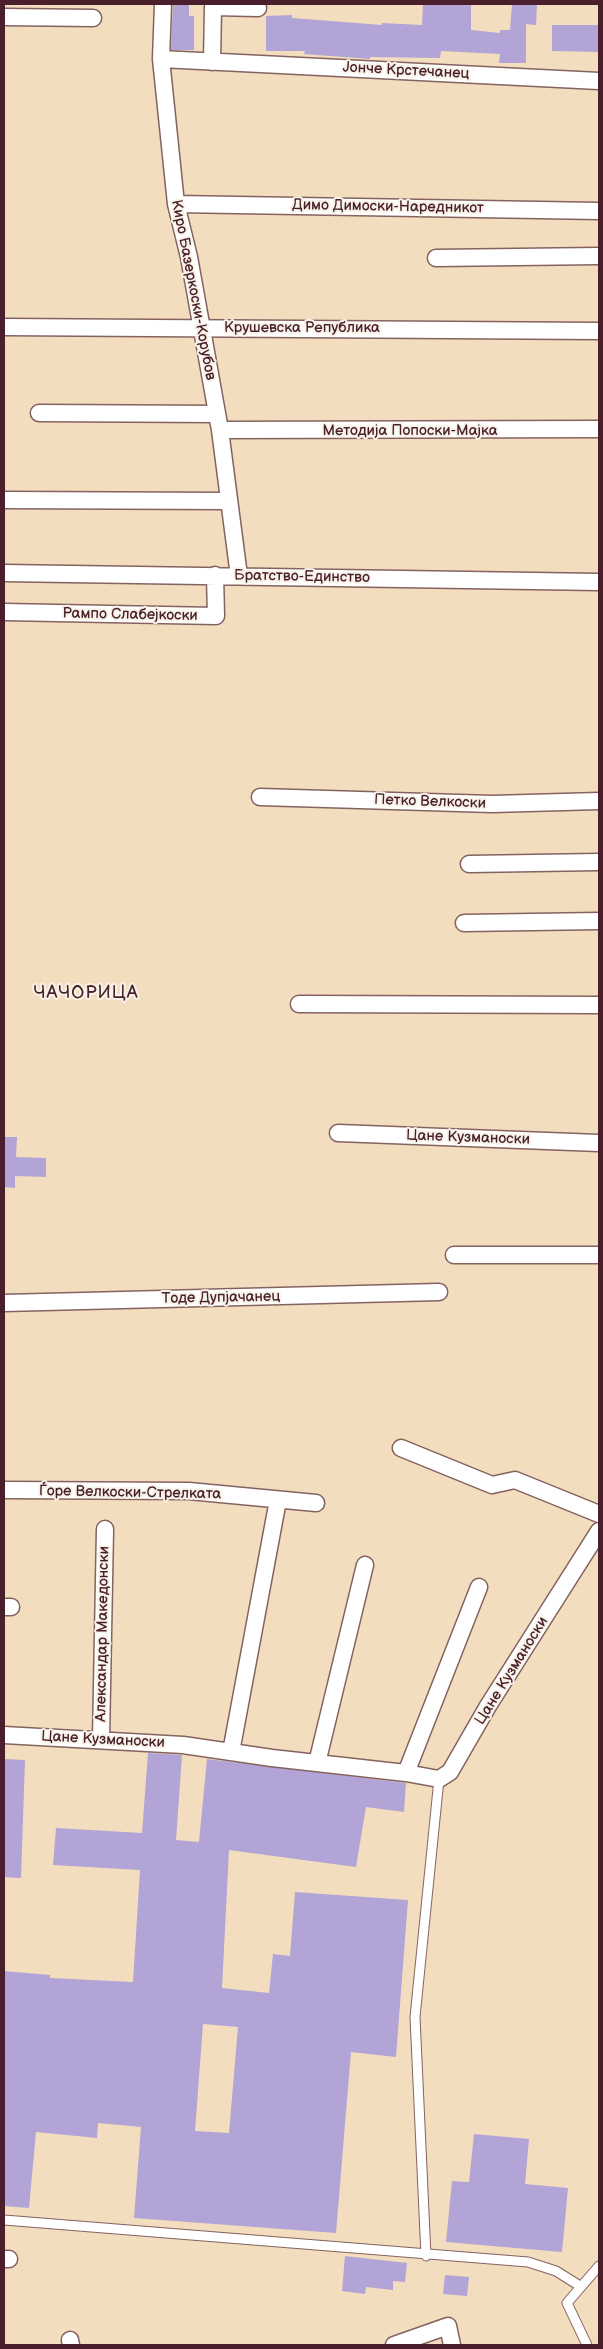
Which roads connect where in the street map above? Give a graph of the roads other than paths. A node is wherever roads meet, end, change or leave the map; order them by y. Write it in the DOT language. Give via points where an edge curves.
graph roads {
  1 [pos="163,4"];
  2 [pos="258,8"];
  3 [pos="4,17"];
  4 [pos="93,18"];
  5 [pos="161,59"];
  6 [pos="212,62"];
  7 [pos="599,81"];
  8 [pos="176,204"];
  9 [pos="599,211"];
  10 [pos="599,256"];
  11 [pos="436,258"];
  12 [pos="4,327"];
  13 [pos="200,328"];
  14 [pos="599,331"];
  15 [pos="40,413"];
  16 [pos="219,422"];
  17 [pos="599,429"];
  18 [pos="4,500"];
  19 [pos="228,502"];
  20 [pos="4,573"];
  21 [pos="215,576"];
  22 [pos="238,576"];
  23 [pos="599,582"];
  24 [pos="4,612"];
  25 [pos="260,797"];
  26 [pos="599,801"];
  27 [pos="599,862"];
  28 [pos="469,864"];
  29 [pos="599,921"];
  30 [pos="464,923"];
  31 [pos="300,1004"];
  32 [pos="599,1005"];
  33 [pos="338,1133"];
  34 [pos="599,1143"];
  35 [pos="454,1255"];
  36 [pos="599,1255"];
  37 [pos="439,1292"];
  38 [pos="4,1303"];
  39 [pos="401,1448"];
  40 [pos="4,1490"];
  41 [pos="278,1500"];
  42 [pos="316,1502"];
  43 [pos="599,1514"];
  44 [pos="105,1529"];
  45 [pos="599,1531"];
  46 [pos="365,1565"];
  47 [pos="479,1587"];
  48 [pos="4,1735"];
  49 [pos="101,1739"];
  50 [pos="232,1752"];
  51 [pos="317,1763"];
  52 [pos="406,1773"];
  53 [pos="438,1779"];
  54 [pos="4,2220"];
  55 [pos="426,2256"];
  56 [pos="599,2266"];
  57 [pos="580,2286"];
  58 [pos="394,2345"];
  59 [pos="452,2345"];
  60 [pos="587,2345"];
  1 -- 5 [label="street, Киро Базеркоски-Корубов"];
  2 -- 6 [label="street" via="213,7"];
  3 -- 4 [label="street"];
  5 -- 6 [label="street, Јонче Крстечанец"];
  5 -- 8 [label="street, Киро Базеркоски-Корубов"];
  6 -- 7 [label="street, Јонче Крстечанец"];
  8 -- 9 [label="street, Димо Димоски-Наредникот"];
  8 -- 13 [label="street, Киро Базеркоски-Корубов" via="189,257"];
  10 -- 11 [label="street"];
  12 -- 13 [label="street, Крушевска Република"];
  13 -- 14 [label="street, Крушевска Република"];
  13 -- 16 [label="street, Киро Базеркоски-Корубов"];
  15 -- 16 [label="street, Методија Попоски-Мајка"];
  16 -- 17 [label="street, Методија Попоски-Мајка"];
  16 -- 19 [label="street, Киро Базеркоски-Корубов"];
  18 -- 19 [label="street"];
  19 -- 22 [label="street, Киро Базеркоски-Корубов"];
  20 -- 21 [label="street, Братство-Единство"];
  21 -- 22 [label="street, Братство-Единство"];
  21 -- 24 [label="street, Рампо Слабејкоски" via="216,616"];
  22 -- 23 [label="street, Братство-Единство"];
  25 -- 26 [label="street, Петко Велкоски" via="492,804"];
  27 -- 28 [label="street"];
  29 -- 30 [label="street"];
  31 -- 32 [label="street"];
  33 -- 34 [label="street, Цане Кузманоски"];
  35 -- 36 [label="street"];
  37 -- 38 [label="street, Тоде Дупјачанец"];
  39 -- 43 [label="street" via="492,1485 516,1480"];
  40 -- 41 [label="street, Ѓоре Велкоски-Стрелката" via="189,1491"];
  41 -- 42 [label="street, Ѓоре Велкоски-Стрелката"];
  41 -- 50 [label="street"];
  44 -- 49 [label="street, Александар Македонски"];
  45 -- 53 [label="street, Цане Кузманоски" via="450,1772"];
  46 -- 51 [label="street"];
  47 -- 52 [label="street"];
  48 -- 49 [label="street, Цане Кузманоски"];
  49 -- 50 [label="street, Цане Кузманоски"];
  50 -- 51 [label="street, Цане Кузманоски"];
  51 -- 52 [label="street, Цане Кузманоски"];
  52 -- 53 [label="street, Цане Кузманоски"];
  53 -- 55 [label="lane" via="416,2017"];
  54 -- 55 [label="lane"];
  55 -- 57 [label="lane" via="528,2262 556,2271"];
  56 -- 57 [label="lane"];
  57 -- 60 [label="lane" via="567,2303"];
  58 -- 59 [label="street" via="448,2326"];
}
